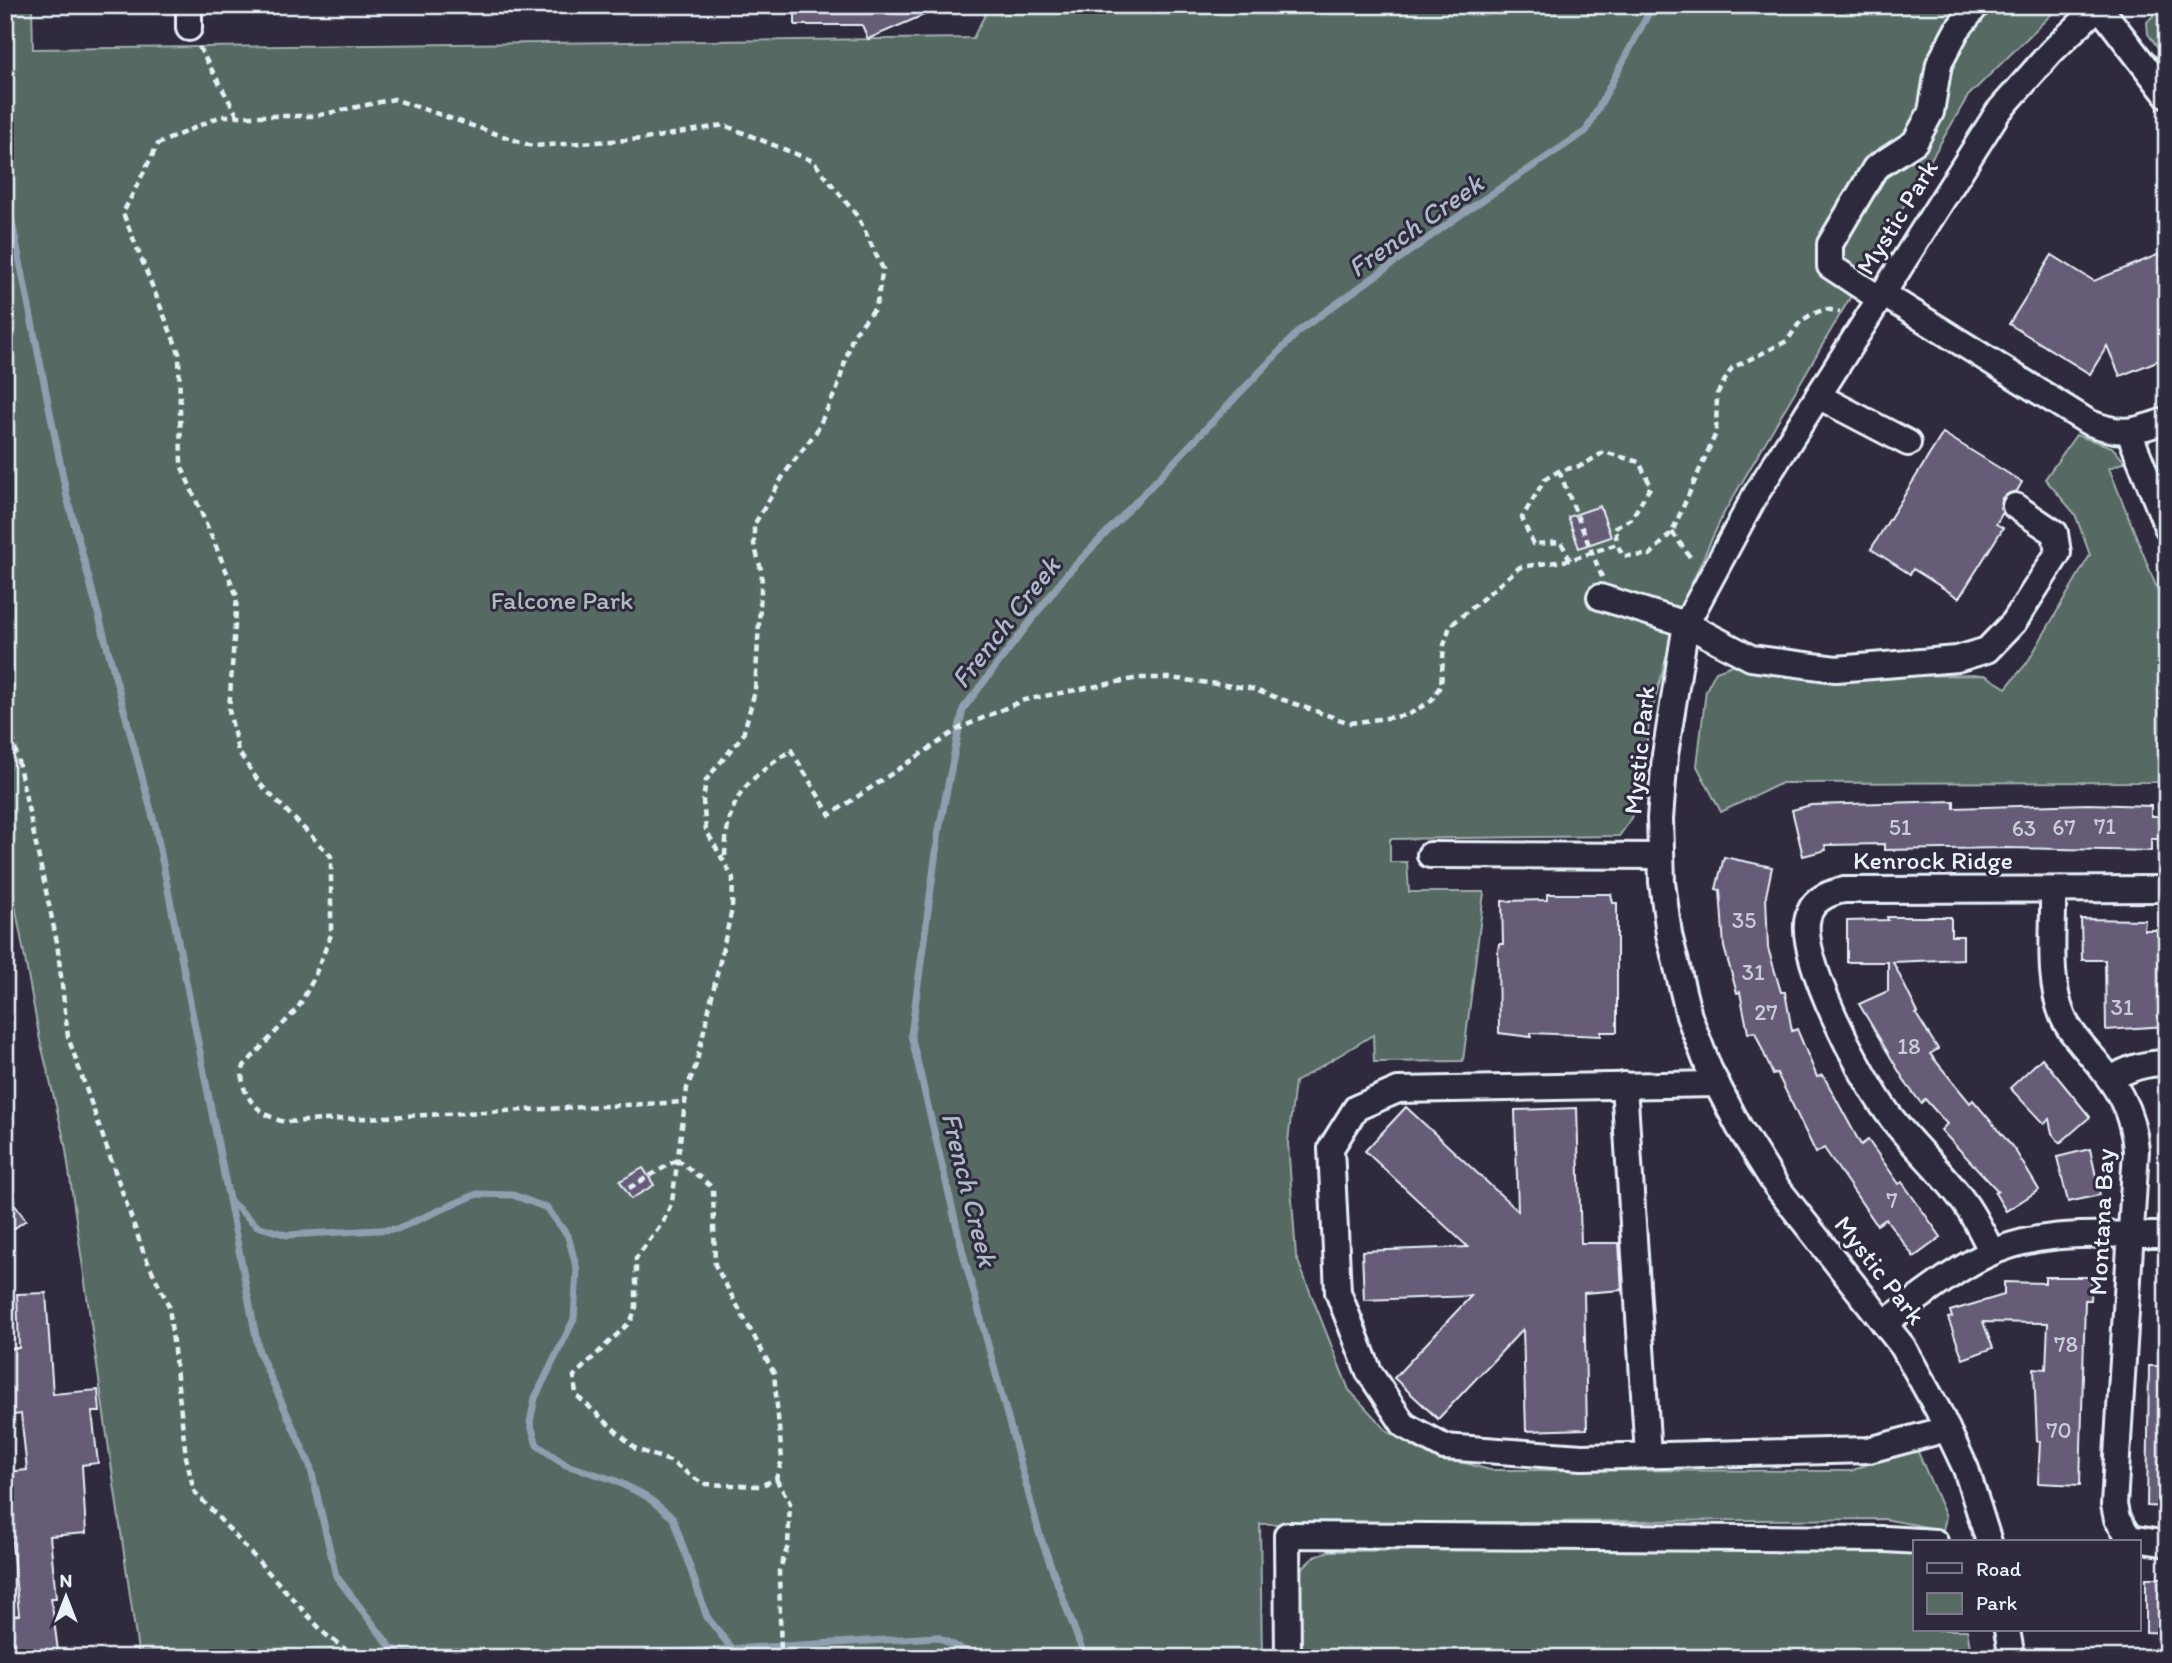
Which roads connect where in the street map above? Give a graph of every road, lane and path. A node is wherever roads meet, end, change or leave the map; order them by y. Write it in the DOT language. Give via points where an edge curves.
graph roads {
  1 [pos="1977,5"];
  2 [pos="2102,6"];
  3 [pos="189,17"];
  4 [pos="2167,95"];
  5 [pos="238,116"];
  6 [pos="1882,296"];
  7 [pos="1840,312"];
  8 [pos="1818,396"];
  9 [pos="2167,419"];
  10 [pos="2129,432"];
  11 [pos="1908,443"];
  12 [pos="1559,471"];
  13 [pos="2015,506"];
  14 [pos="2167,527"];
  15 [pos="1672,533"];
  16 [pos="1616,544"];
  17 [pos="1593,553"];
  18 [pos="1690,557"];
  19 [pos="1570,560"];
  20 [pos="1600,597"];
  21 [pos="1686,624"];
  22 [pos="5,701"];
  23 [pos="1430,855"];
  24 [pos="1661,856"];
  25 [pos="725,858"];
  26 [pos="2167,888"];
  27 [pos="2053,890"];
  28 [pos="2167,1063"];
  29 [pos="2112,1079"];
  30 [pos="1717,1084"];
  31 [pos="1624,1085"];
  32 [pos="685,1102"];
  33 [pos="677,1159"];
  34 [pos="629,1188"];
  35 [pos="2131,1235"];
  36 [pos="2167,1235"];
  37 [pos="1992,1252"];
  38 [pos="1884,1322"];
  39 [pos="1947,1429"];
  40 [pos="1648,1455"];
  41 [pos="776,1479"];
  42 [pos="1988,1540"];
  43 [pos="1913,1541"];
  44 [pos="2167,1544"];
  45 [pos="2007,1632"];
  46 [pos="357,1658"];
  47 [pos="781,1658"];
  48 [pos="1288,1658"];
  49 [pos="2012,1658"];
  1 -- 6 [label="street" via="1956,30 1939,64 1931,112 1916,142 1875,168 1830,244 1830,265"];
  2 -- 4 [label="street"];
  2 -- 6 [label="street, Mystic Park" via="2052,51 1998,113"];
  3 -- 5 [label="path" via="208,67"];
  5 -- 25 [label="path" via="315,116 394,99 531,146 645,139 724,125 813,161 859,217 883,269 876,307 853,335 837,389 817,432 785,472 754,525 762,573 755,691 743,735 706,780 703,801 706,830"];
  5 -- 32 [label="path" via="221,116 158,144 123,213 179,353 181,466 237,596 229,710 238,751 261,785 331,856 331,934 298,1008 244,1066 240,1078 244,1089 260,1112 285,1122"];
  6 -- 8 [label="street, Mystic Park"];
  6 -- 10 [label="street" via="2088,422 2111,432"];
  7 -- 15 [label="path" via="1826,309 1812,314 1787,341 1732,368 1717,394 1716,433"];
  8 -- 11 [label="street"];
  8 -- 21 [label="street, Mystic Park" via="1756,495"];
  9 -- 10 [label="street"];
  10 -- 14 [label="street"];
  12 -- 16 [label="path" via="1583,466 1604,452 1639,462 1651,486 1630,519 1615,527"];
  12 -- 17 [label="path"];
  12 -- 19 [label="path" via="1545,479 1522,518 1532,544 1561,542"];
  13 -- 21 [label="street" via="2054,533 2058,553 2014,622 1987,650 1956,659 1836,669 1751,658"];
  15 -- 16 [label="path" via="1650,555 1623,556"];
  15 -- 18 [label="path"];
  16 -- 17 [label="path"];
  17 -- 19 [label="path"];
  17 -- 20 [label="path" via="1602,575"];
  19 -- 25 [label="path" via="1521,567 1450,626 1441,685 1431,701 1408,715 1350,723 1249,688 1169,678 1139,678 1024,700 960,727 831,815 791,750 755,775 739,793 726,832"];
  20 -- 21 [label="street"];
  21 -- 24 [label="street, Mystic Park" via="1665,755"];
  22 -- 46 [label="path" via="57,942 68,1037 144,1254 169,1306 194,1491 325,1634"];
  23 -- 24 [label="street"];
  24 -- 30 [label="street, Mystic Park" via="1669,934 1689,1016"];
  25 -- 32 [label="path" via="733,878 732,908"];
  26 -- 27 [label="street, Kenrock Ridge"];
  27 -- 29 [label="street, Montana Bay" via="2055,977 2063,1017"];
  27 -- 37 [label="street, Kenrock Ridge" via="1844,890 1819,899 1807,917 1805,931 1827,1003 1857,1065 1886,1112 1963,1201"];
  28 -- 29 [label="street" via="2140,1065"];
  29 -- 35 [label="street, Montana Bay" via="2135,1129"];
  30 -- 31 [label="street"];
  30 -- 38 [label="street, Mystic Park" via="1776,1186"];
  31 -- 40 [label="street"];
  31 -- 40 [label="street" via="1398,1090 1356,1108 1331,1148 1338,1292 1369,1372 1404,1424 1444,1447 1582,1457"];
  32 -- 33 [label="path"];
  33 -- 34 [label="path"];
  33 -- 41 [label="path" via="713,1188 715,1265 775,1373 782,1460"];
  33 -- 41 [label="path" via="672,1202 636,1258 636,1307 631,1321 573,1376 576,1395 636,1449 670,1461 703,1484 761,1486"];
  35 -- 36 [label="street"];
  35 -- 37 [label="street" via="2066,1235"];
  35 -- 44 [label="street, Montana Bay" via="2115,1505 2117,1520 2130,1538"];
  37 -- 38 [label="street"];
  38 -- 39 [label="street, Mystic Park"];
  39 -- 40 [label="street" via="1869,1450"];
  39 -- 42 [label="street, Mystic Park" via="1966,1469"];
  41 -- 47 [label="path" via="790,1503 789,1546 779,1571"];
  43 -- 48 [label="street" via="1287,1535"];
  45 -- 49 [label="street"];
}
